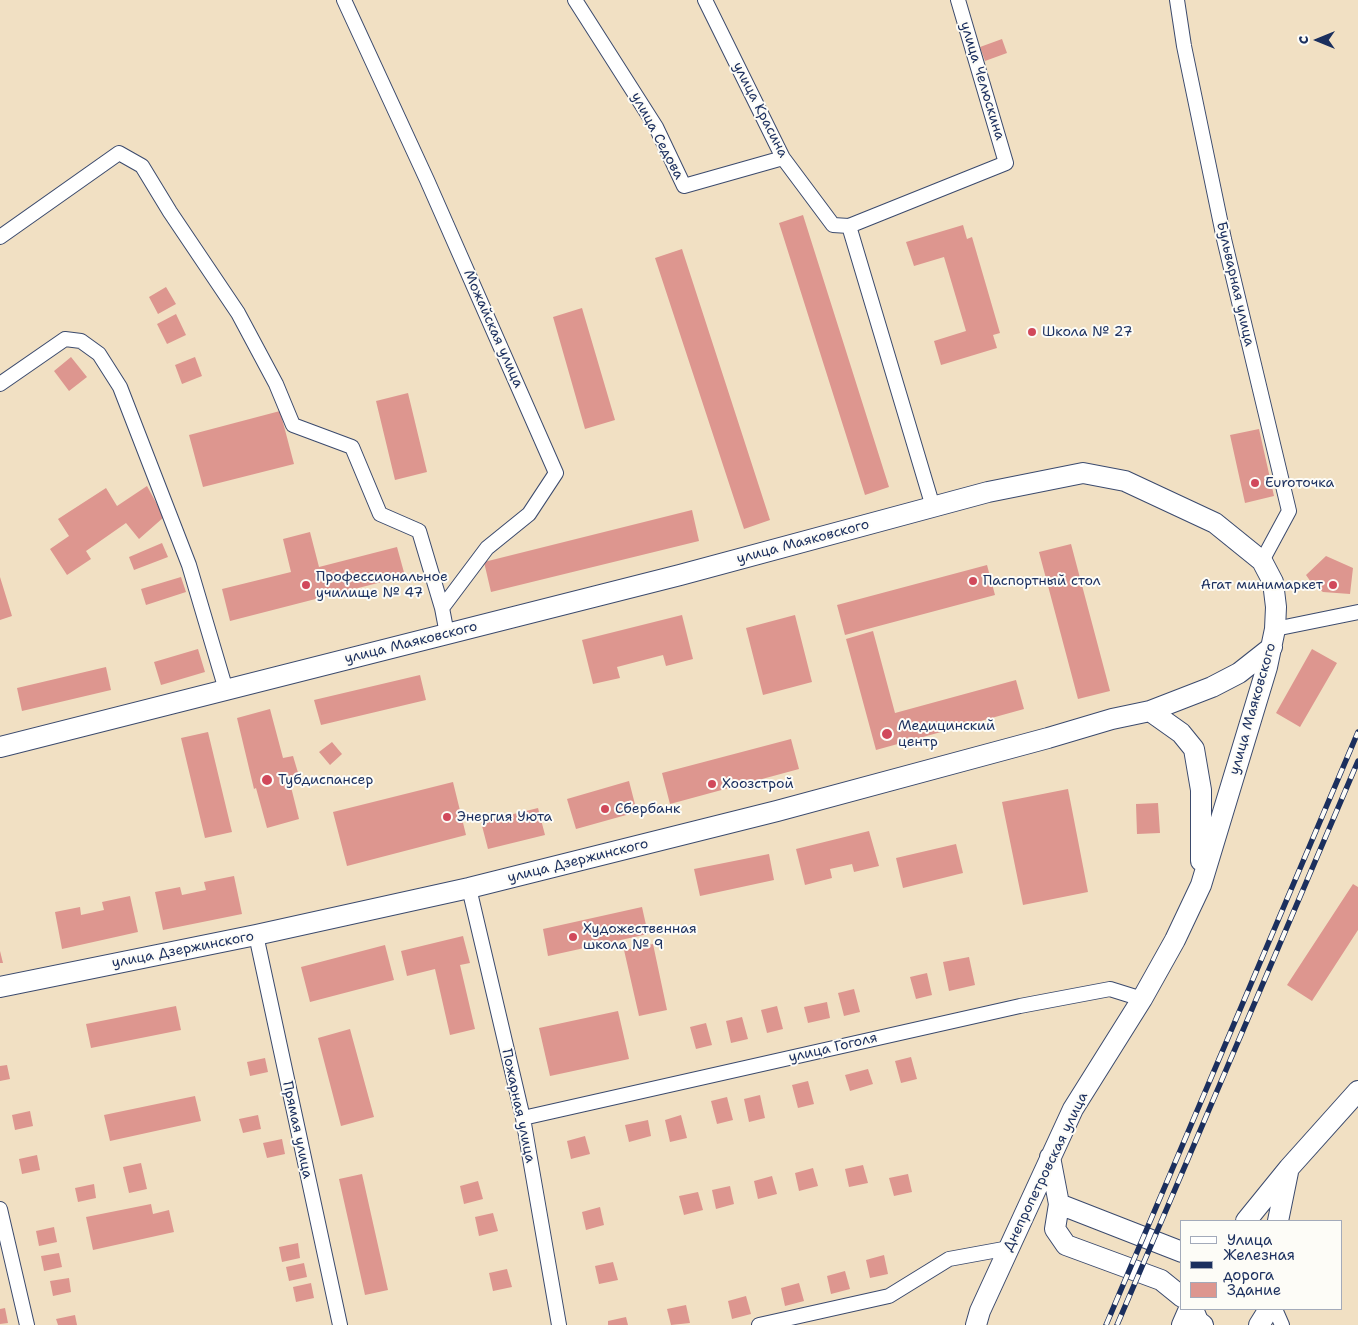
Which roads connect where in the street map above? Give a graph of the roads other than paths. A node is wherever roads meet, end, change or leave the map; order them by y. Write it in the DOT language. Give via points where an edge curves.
graph roads {
  1 [pos="344,0"];
  2 [pos="575,0"];
  3 [pos="705,0"];
  4 [pos="958,0"];
  5 [pos="1177,0"];
  6 [pos="782,158"];
  7 [pos="849,226"];
  8 [pos="0,237"];
  9 [pos="0,384"];
  10 [pos="933,507"];
  11 [pos="1262,561"];
  12 [pos="442,608"];
  13 [pos="1358,612"];
  14 [pos="447,634"];
  15 [pos="1274,638"];
  16 [pos="226,690"];
  17 [pos="1150,711"];
  18 [pos="0,747"];
  19 [pos="1200,886"];
  20 [pos="469,888"];
  21 [pos="256,935"];
  22 [pos="0,987"];
  23 [pos="1142,999"];
  24 [pos="1358,1091"];
  25 [pos="523,1118"];
  26 [pos="1050,1157"];
  27 [pos="1289,1168"];
  28 [pos="1059,1204"];
  29 [pos="0,1209"];
  30 [pos="1247,1220"];
  31 [pos="1278,1220"];
  32 [pos="3,1235"];
  33 [pos="1009,1248"];
  34 [pos="1180,1251"];
  35 [pos="1180,1295"];
  36 [pos="1189,1310"];
  37 [pos="1193,1310"];
  38 [pos="1268,1310"];
  39 [pos="1275,1310"];
  40 [pos="27,1325"];
  41 [pos="340,1325"];
  42 [pos="559,1325"];
  43 [pos="759,1325"];
  44 [pos="976,1325"];
  45 [pos="1182,1325"];
  46 [pos="1203,1325"];
  47 [pos="1260,1325"];
  48 [pos="1282,1325"];
  1 -- 12 [label="street, Можайская улица" via="556,474 529,514 487,548"];
  2 -- 6 [label="street, улица Седова" via="656,127 684,186"];
  3 -- 6 [label="street, улица Красина"];
  4 -- 7 [label="street, улица Челюскина" via="1006,163"];
  5 -- 11 [label="street, Бульварная улица" via="1224,239 1289,511"];
  6 -- 7 [label="street, улица Красина" via="833,225"];
  7 -- 10 [label="street"];
  8 -- 12 [label="street" via="119,153 142,166 238,313 276,384 293,425 352,446 380,514 419,531"];
  9 -- 16 [label="street" via="65,339 80,341 100,354 120,387 188,565"];
  10 -- 11 [label="main road, улица Маяковского" via="988,492 1083,474 1125,481 1215,523"];
  10 -- 14 [label="main road, улица Маяковского"];
  11 -- 15 [label="main road, улица Маяковского" via="1273,582 1276,607"];
  12 -- 14 [label="street"];
  13 -- 15 [label="street"];
  14 -- 16 [label="main road, улица Маяковского"];
  15 -- 17 [label="main road, улица Дзержинского" via="1239,672 1212,687"];
  15 -- 19 [label="main road, улица Маяковского"];
  16 -- 18 [label="main road, улица Маяковского"];
  17 -- 19 [label="main road" via="1181,733 1194,749 1201,790"];
  17 -- 20 [label="main road, улица Дзержинского" via="777,811"];
  19 -- 23 [label="main road, улица Маяковского"];
  20 -- 21 [label="main road, улица Дзержинского"];
  20 -- 25 [label="street, Пожарная улица"];
  21 -- 22 [label="main road, улица Дзержинского"];
  21 -- 41 [label="street, Прямая улица"];
  23 -- 25 [label="street, улица Гоголя" via="1110,988"];
  23 -- 26 [label="main road, Днепропетровская улица" via="1073,1109"];
  24 -- 27 [label="main road"];
  25 -- 42 [label="street, Пожарная улица"];
  26 -- 28 [label="main road"];
  26 -- 33 [label="main road, Днепропетровская улица"];
  27 -- 30 [label="main road"];
  27 -- 31 [label="main road"];
  28 -- 34 [label="main road"];
  28 -- 35 [label="main road" via="1056,1229 1066,1246 1160,1280"];
  29 -- 32 [label="street"];
  32 -- 40 [label="street"];
  33 -- 43 [label="street" via="949,1259 889,1296"];
  33 -- 44 [label="main road, Днепропетровская улица"];
  36 -- 45 [label="main road"];
  37 -- 46 [label="main road"];
  38 -- 47 [label="main road"];
  39 -- 48 [label="street"];
}
